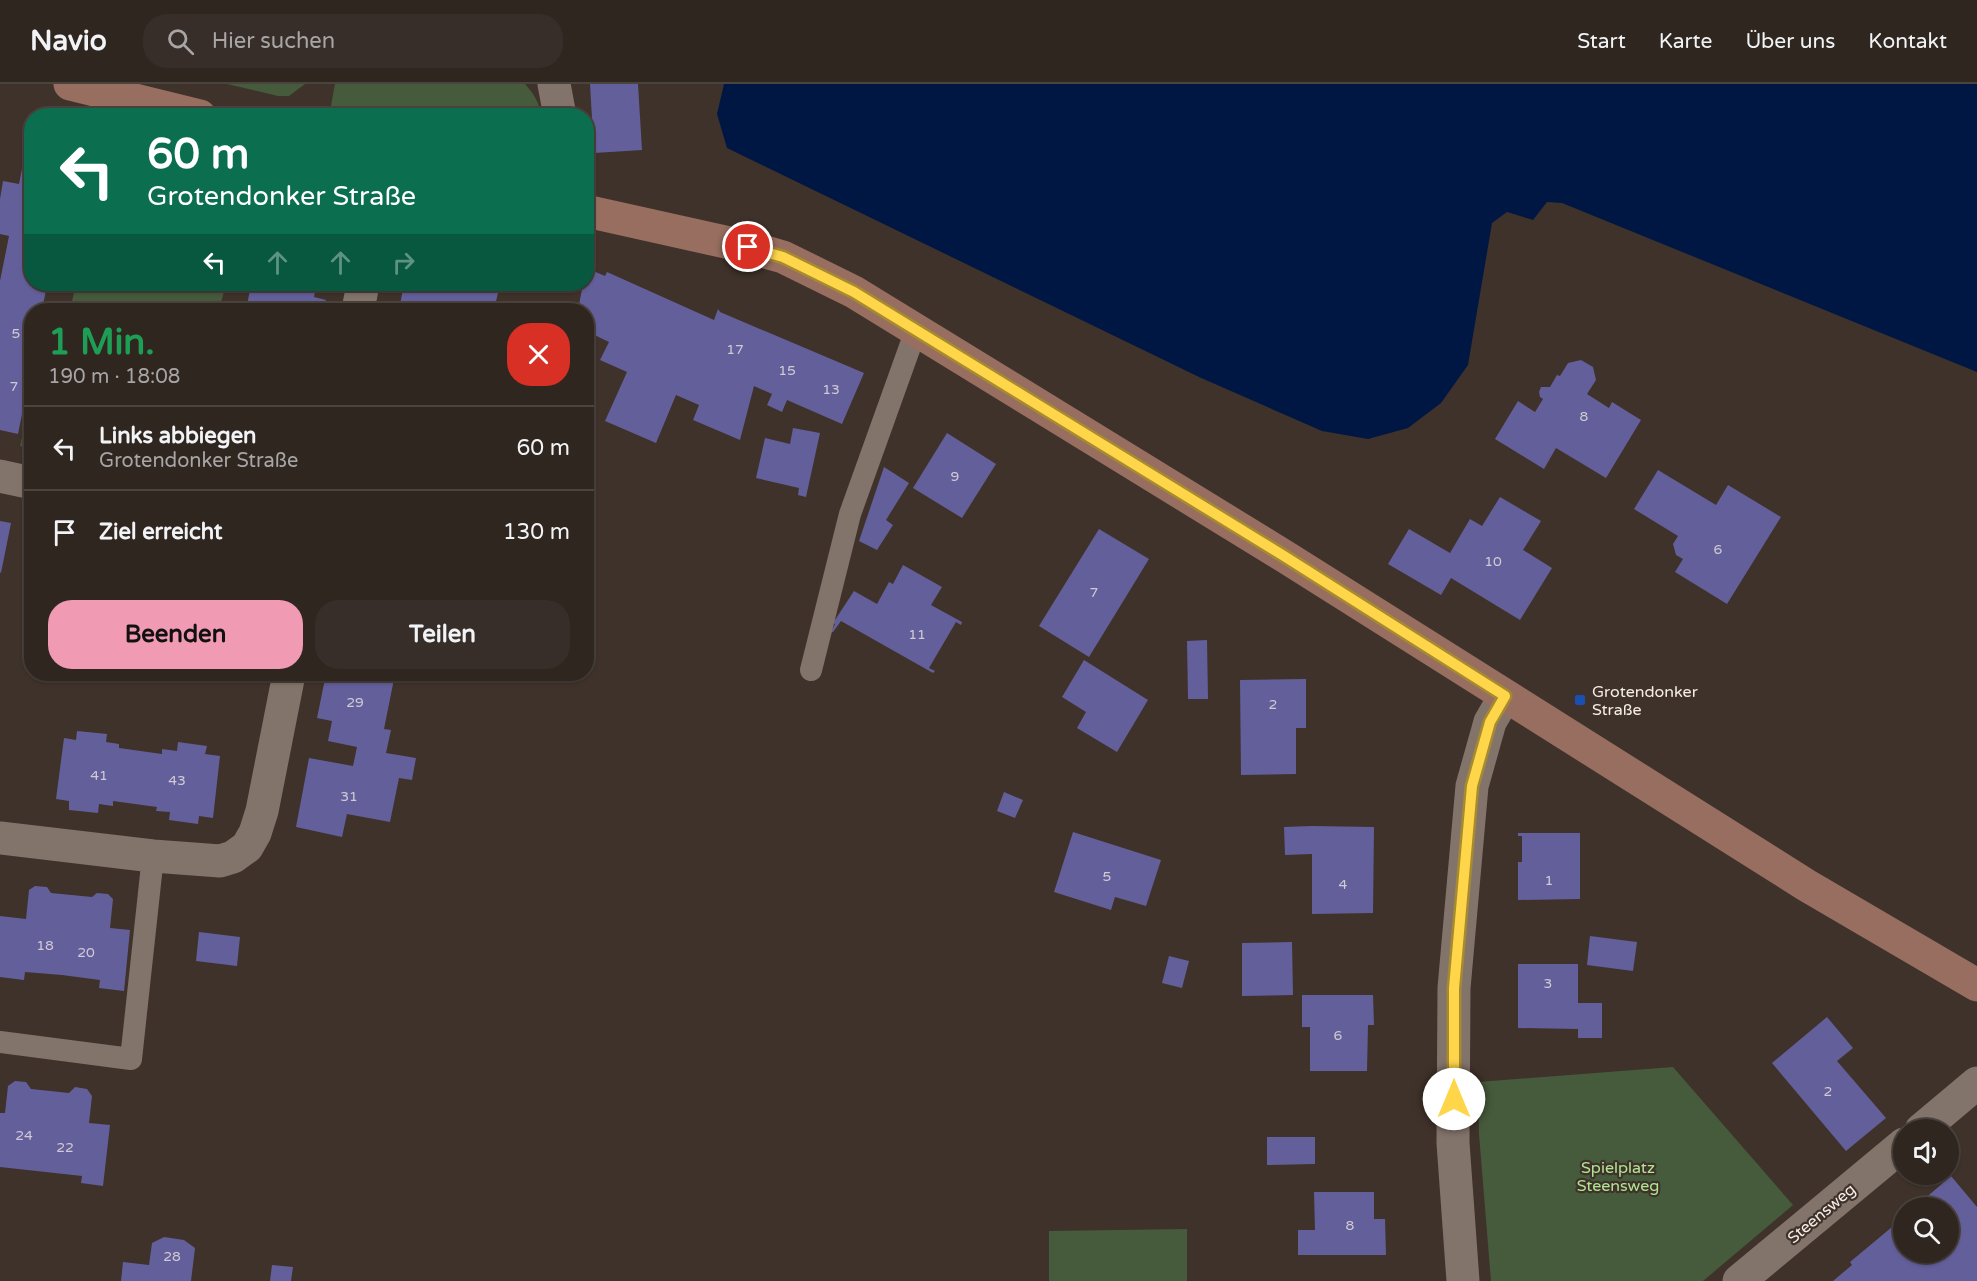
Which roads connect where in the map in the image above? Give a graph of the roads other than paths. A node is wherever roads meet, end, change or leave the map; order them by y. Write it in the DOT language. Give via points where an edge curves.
graph roads {
  1 [pos="70,84"];
  2 [pos="554,84"];
  3 [pos="168,108"];
  4 [pos="558,108"];
  5 [pos="594,213"];
  6 [pos="916,330"];
  7 [pos="0,476"];
  8 [pos="24,481"];
  9 [pos="811,670"];
  10 [pos="288,681"];
  11 [pos="1505,696"];
  12 [pos="0,838"];
  13 [pos="153,856"];
  14 [pos="1977,985"];
  15 [pos="0,1042"];
  16 [pos="1977,1083"];
  17 [pos="1934,1119"];
  18 [pos="1893,1153"];
  19 [pos="1463,1281"];
  20 [pos="1739,1281"];
  1 -- 3 [label="main road"];
  2 -- 4 [label="street"];
  5 -- 6 [label="main road" via="783,257 854,292"];
  6 -- 9 [label="lane" via="850,514"];
  6 -- 11 [label="main road"];
  7 -- 8 [label="street"];
  10 -- 13 [label="street" via="262,811 247,848 220,861"];
  11 -- 14 [label="main road" via="1806,885"];
  11 -- 19 [label="street" via="1490,722 1472,786 1454,988 1454,1143"];
  12 -- 13 [label="street"];
  13 -- 15 [label="lane" via="131,1059"];
  16 -- 17 [label="street"];
  18 -- 20 [label="street, Steensweg"];
}
